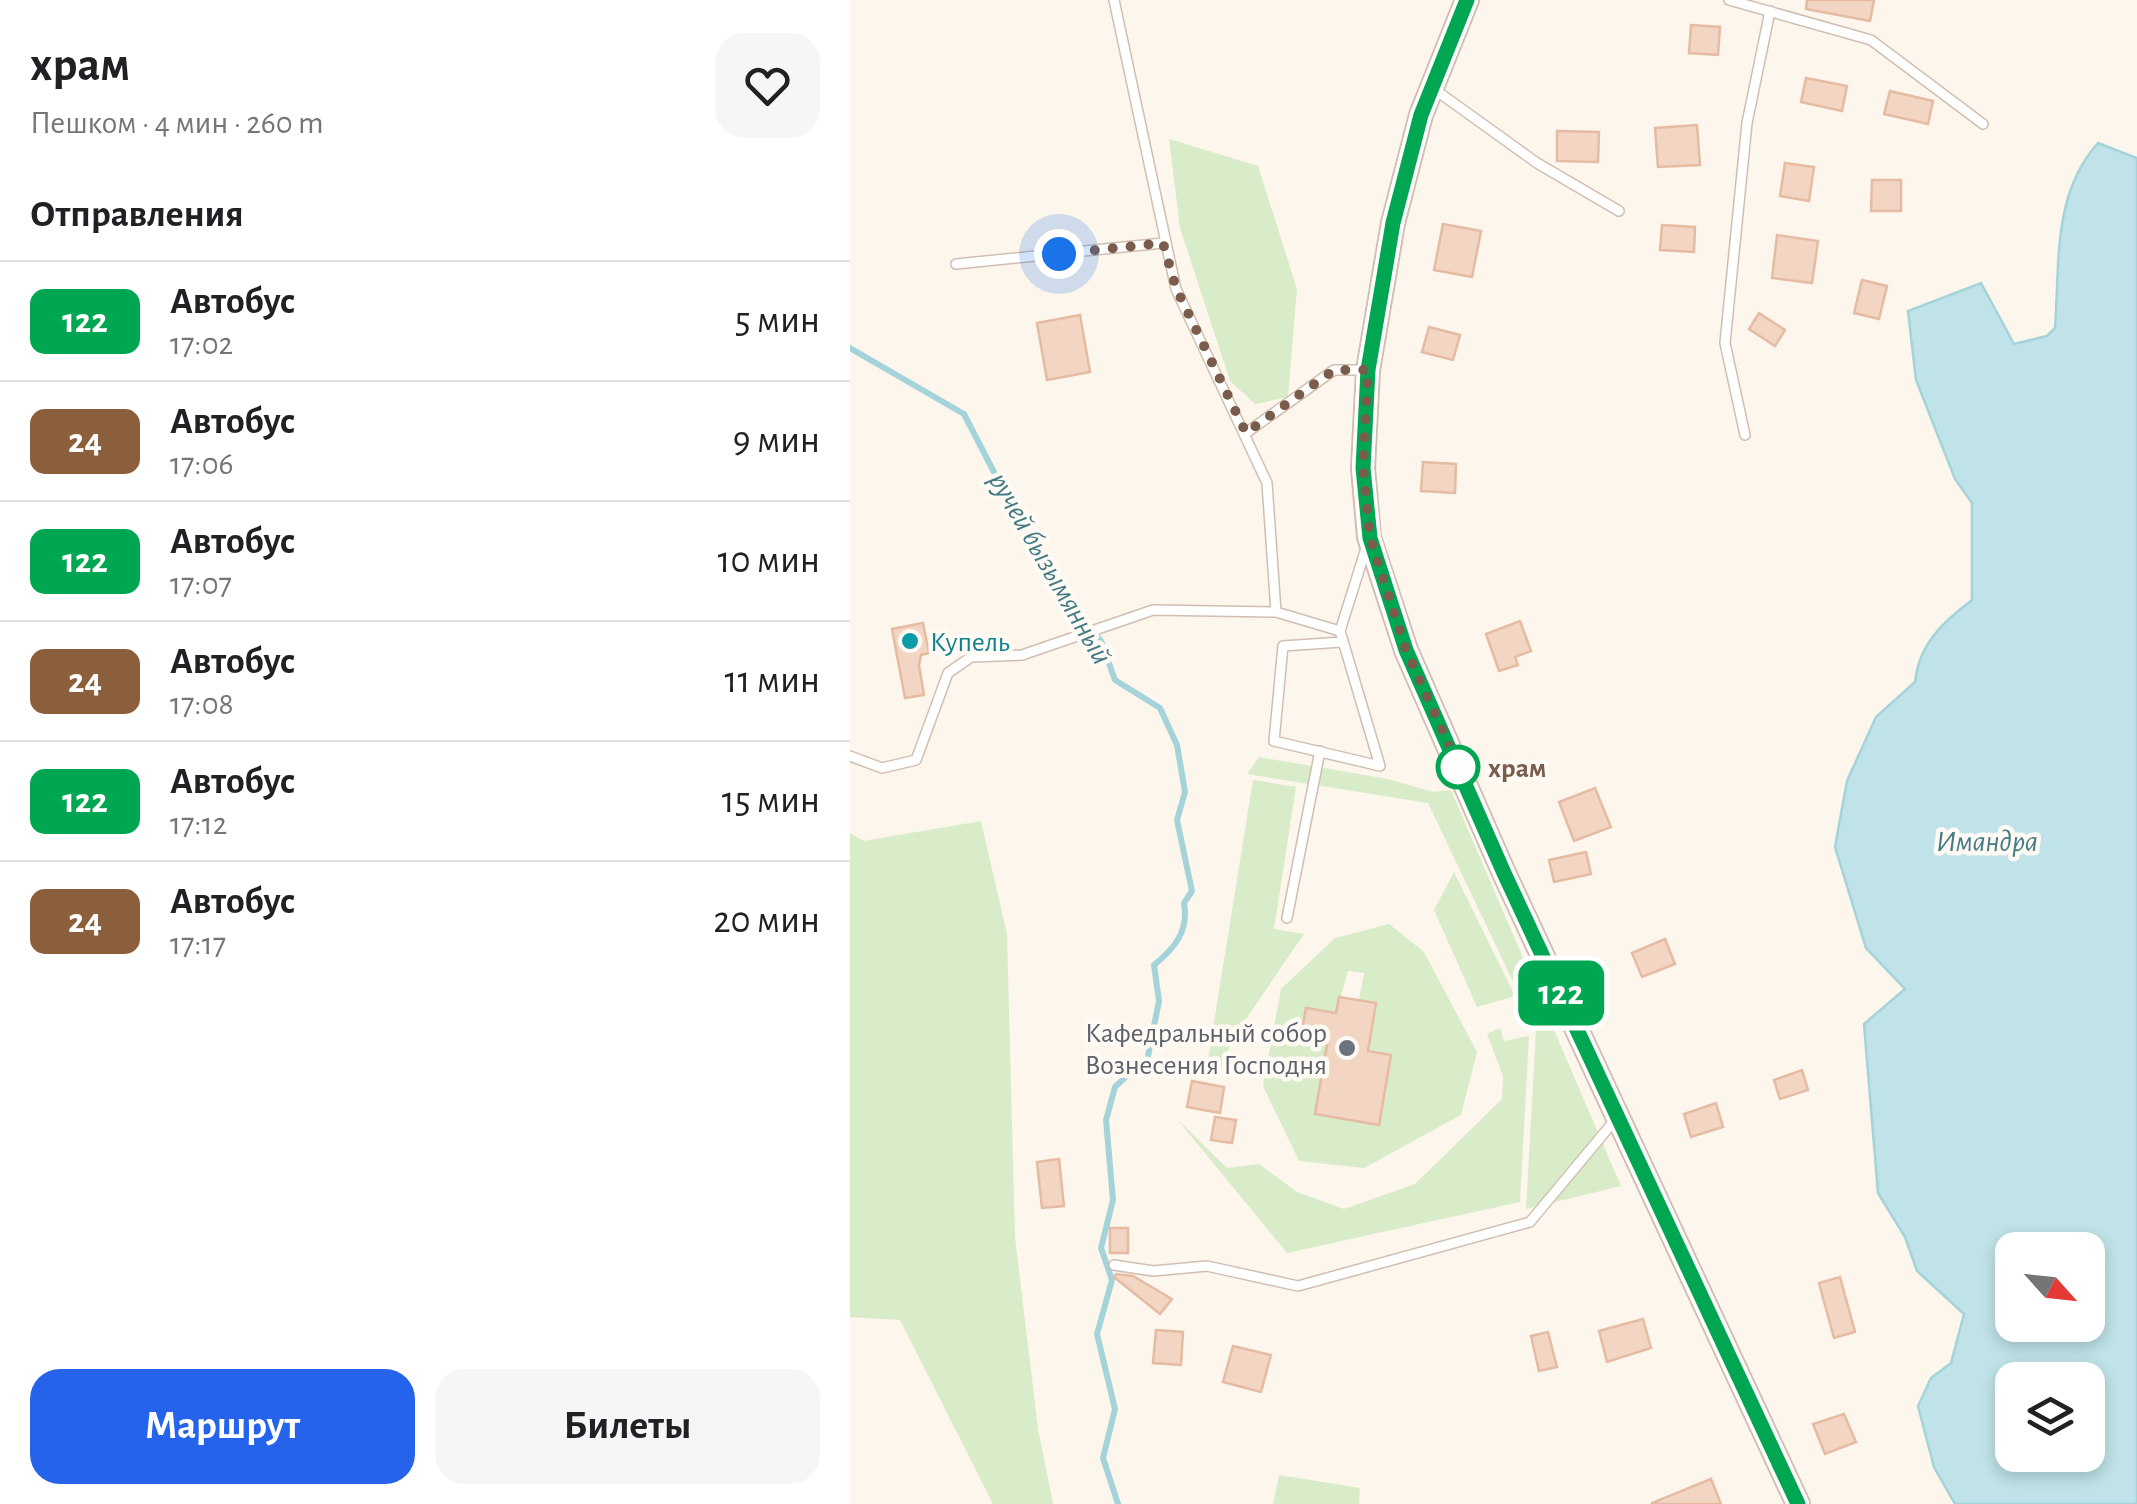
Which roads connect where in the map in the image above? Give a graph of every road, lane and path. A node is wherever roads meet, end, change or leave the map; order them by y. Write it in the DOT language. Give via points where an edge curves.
graph roads {
  1 [pos="1114,0"];
  2 [pos="1467,0"];
  3 [pos="1729,0"];
  4 [pos="1770,12"];
  5 [pos="1432,88"];
  6 [pos="1983,124"];
  7 [pos="1619,211"];
  8 [pos="1163,243"];
  9 [pos="956,264"];
  10 [pos="1368,370"];
  11 [pos="1246,433"];
  12 [pos="1744,435"];
  13 [pos="1370,538"];
  14 [pos="1276,612"];
  15 [pos="1341,637"];
  16 [pos="1320,751"];
  17 [pos="850,756"];
  18 [pos="1287,918"];
  19 [pos="1620,1114"];
  20 [pos="1114,1265"];
  21 [pos="1798,1504"];
  1 -- 8 [label="lane"];
  2 -- 5 [label="street"];
  3 -- 4 [label="lane"];
  4 -- 6 [label="lane" via="1871,40"];
  4 -- 12 [label="lane" via="1747,123 1725,343"];
  5 -- 7 [label="lane"];
  5 -- 10 [label="street" via="1393,223"];
  8 -- 9 [label="lane"];
  8 -- 11 [label="lane" via="1176,288"];
  10 -- 11 [label="lane" via="1334,370"];
  10 -- 13 [label="street" via="1363,468"];
  11 -- 14 [label="lane" via="1268,483"];
  13 -- 15 [label="lane"];
  13 -- 19 [label="street" via="1406,650"];
  14 -- 15 [label="lane"];
  14 -- 17 [label="lane" via="1152,610 1022,655 971,657 948,672 916,760 882,768"];
  15 -- 16 [label="lane" via="1380,766"];
  15 -- 16 [label="lane" via="1282,646 1274,740"];
  16 -- 18 [label="lane"];
  19 -- 20 [label="lane" via="1530,1222 1298,1286 1207,1266 1153,1271"];
  19 -- 21 [label="street"];
}
